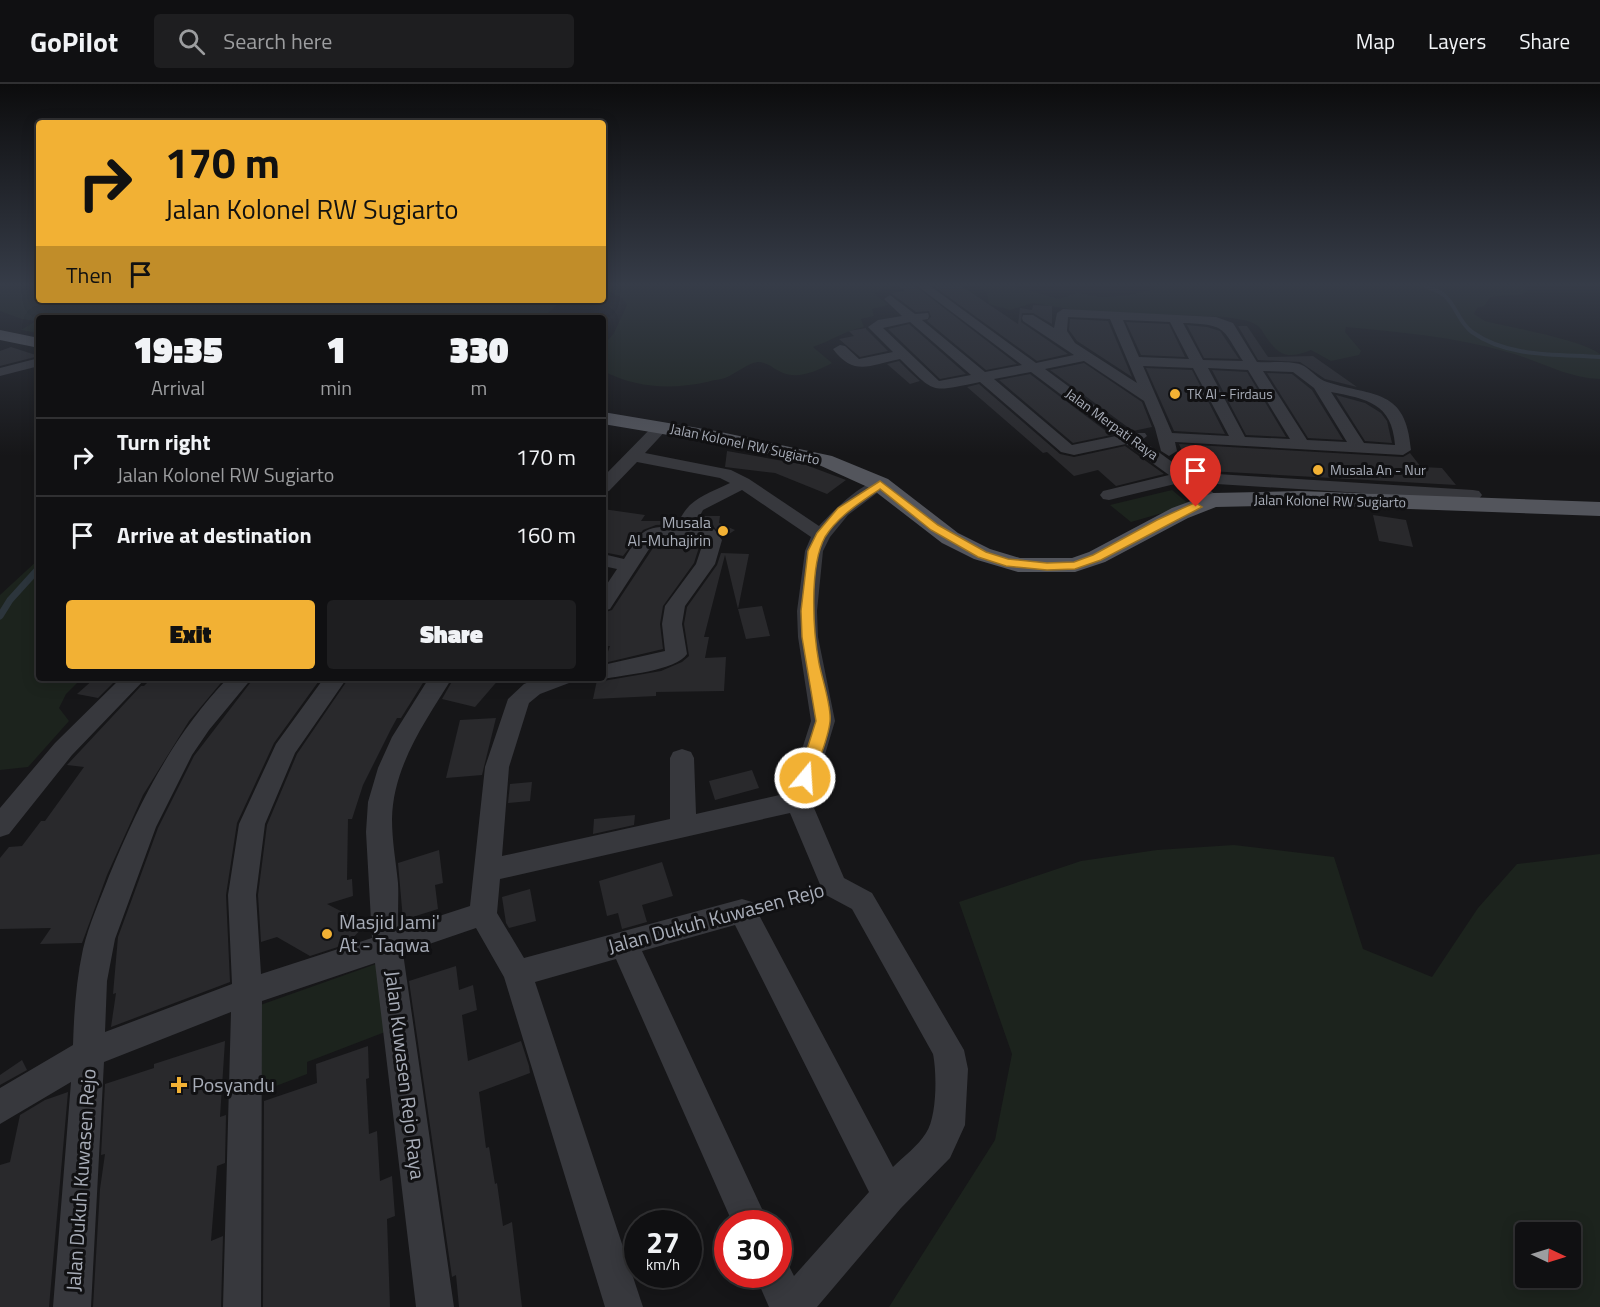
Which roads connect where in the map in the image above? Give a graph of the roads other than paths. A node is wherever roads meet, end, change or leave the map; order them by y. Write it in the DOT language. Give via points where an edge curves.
graph roads {
  1 [pos="891,342"];
  2 [pos="943,342"];
  3 [pos="998,342"];
  4 [pos="1066,342"];
  5 [pos="1127,342"];
  6 [pos="1187,342"];
  7 [pos="1237,342"];
  8 [pos="840,349"];
  9 [pos="903,354"];
  10 [pos="1085,357"];
  11 [pos="1135,361"];
  12 [pos="36,363"];
  13 [pos="1199,364"];
  14 [pos="1254,366"];
  15 [pos="1034,367"];
  16 [pos="0,372"];
  17 [pos="984,378"];
  18 [pos="1320,385"];
  19 [pos="1149,398"];
  20 [pos="606,418"];
  21 [pos="661,427"];
  22 [pos="1164,432"];
  23 [pos="1130,439"];
  24 [pos="1240,442"];
  25 [pos="1302,445"];
  26 [pos="1359,448"];
  27 [pos="633,456"];
  28 [pos="1178,473"];
  29 [pos="743,483"];
  30 [pos="606,484"];
  31 [pos="880,484"];
  32 [pos="1109,495"];
  33 [pos="1473,495"];
  34 [pos="1213,500"];
  35 [pos="1600,508"];
  36 [pos="684,530"];
  37 [pos="821,535"];
  38 [pos="606,561"];
  39 [pos="630,566"];
  40 [pos="606,601"];
  41 [pos="606,671"];
  42 [pos="132,681"];
  43 [pos="238,681"];
  44 [pos="334,681"];
  45 [pos="439,681"];
  46 [pos="553,681"];
  47 [pos="682,758"];
  48 [pos="798,801"];
  49 [pos="683,826"];
  50 [pos="0,827"];
  51 [pos="488,870"];
  52 [pos="483,915"];
  53 [pos="624,943"];
  54 [pos="388,947"];
  55 [pos="517,973"];
  56 [pos="247,992"];
  57 [pos="90,1053"];
  58 [pos="0,1107"];
  59 [pos="889,1196"];
  60 [pos="745,1210"];
  61 [pos="780,1288"];
  62 [pos="72,1307"];
  63 [pos="242,1307"];
  64 [pos="435,1307"];
  65 [pos="624,1307"];
  66 [pos="790,1307"];
  1 -- 9 [label="street"];
  2 -- 17 [label="street"];
  3 -- 15 [label="street, Jalan Merpati Raya"];
  4 -- 10 [label="street"];
  5 -- 11 [label="street"];
  6 -- 13 [label="street"];
  7 -- 14 [label="street"];
  8 -- 9 [label="street" via="852,362 860,363"];
  9 -- 17 [label="street" via="939,386"];
  10 -- 15 [label="street"];
  10 -- 19 [label="street"];
  11 -- 13 [label="street"];
  11 -- 19 [label="street"];
  12 -- 16 [label="street"];
  13 -- 14 [label="street"];
  13 -- 24 [label="street"];
  14 -- 18 [label="street" via="1297,368"];
  14 -- 25 [label="street"];
  15 -- 17 [label="street"];
  15 -- 23 [label="street, Jalan Merpati Raya"];
  17 -- 23 [label="street" via="1067,449"];
  18 -- 26 [label="street"];
  18 -- 26 [label="street" via="1375,397 1388,405 1401,424 1403,450"];
  19 -- 22 [label="street"];
  20 -- 21 [label="main road, Jalan Kolonel RW Sugiarto"];
  21 -- 27 [label="street"];
  21 -- 31 [label="main road, Jalan Kolonel RW Sugiarto" via="825,460"];
  22 -- 23 [label="street"];
  22 -- 24 [label="street"];
  22 -- 28 [label="street"];
  23 -- 28 [label="street, Jalan Merpati Raya"];
  24 -- 25 [label="street"];
  25 -- 26 [label="street"];
  27 -- 29 [label="street" via="714,470"];
  27 -- 30 [label="street"];
  28 -- 32 [label="street"];
  28 -- 33 [label="street"];
  28 -- 34 [label="street, Jalan Merpati Raya"];
  29 -- 36 [label="street" via="697,506"];
  29 -- 37 [label="street"];
  31 -- 34 [label="main road, Jalan Kolonel RW Sugiarto" via="950,538 1006,563 1037,566 1075,565 1097,557"];
  31 -- 37 [label="street" via="842,511"];
  34 -- 35 [label="main road, Jalan Kolonel RW Sugiarto" via="1300,498"];
  36 -- 39 [label="street" via="654,532"];
  36 -- 41 [label="street" via="708,533 713,540 705,564 675,606 672,630 676,654"];
  37 -- 48 [label="street" via="814,551 807,611 823,721"];
  38 -- 39 [label="street"];
  39 -- 40 [label="street"];
  42 -- 50 [label="street" via="66,746"];
  43 -- 57 [label="street, Jalan Dukuh Kuwasen Rejo" via="193,734 166,774 133,851 96,957 89,1015"];
  44 -- 56 [label="street" via="284,750 252,825 242,895"];
  45 -- 54 [label="street, Jalan Kuwasen Rejo Raya" via="397,748 381,803 380,849"];
  46 -- 51 [label="street" via="519,699 497,767"];
  47 -- 49 [label="street"];
  48 -- 49 [label="street"];
  48 -- 59 [label="street, Jalan Dukuh Kuwasen Rejo" via="834,886 862,901 948,1050 952,1069 948,1125 938,1146"];
  49 -- 51 [label="street"];
  51 -- 52 [label="street"];
  52 -- 54 [label="street, Jalan Dukuh Kuwasen Rejo"];
  52 -- 55 [label="street"];
  53 -- 55 [label="street, Jalan Dukuh Kuwasen Rejo"];
  53 -- 59 [label="street, Jalan Dukuh Kuwasen Rejo" via="742,910"];
  53 -- 60 [label="street"];
  54 -- 56 [label="street, Jalan Dukuh Kuwasen Rejo"];
  54 -- 64 [label="street, Jalan Kuwasen Rejo Raya"];
  55 -- 65 [label="street"];
  56 -- 57 [label="street, Jalan Dukuh Kuwasen Rejo"];
  56 -- 63 [label="street"];
  57 -- 58 [label="street, Jalan Dukuh Kuwasen Rejo"];
  57 -- 62 [label="street, Jalan Dukuh Kuwasen Rejo"];
  59 -- 66 [label="street"];
  61 -- 66 [label="street"];
}
